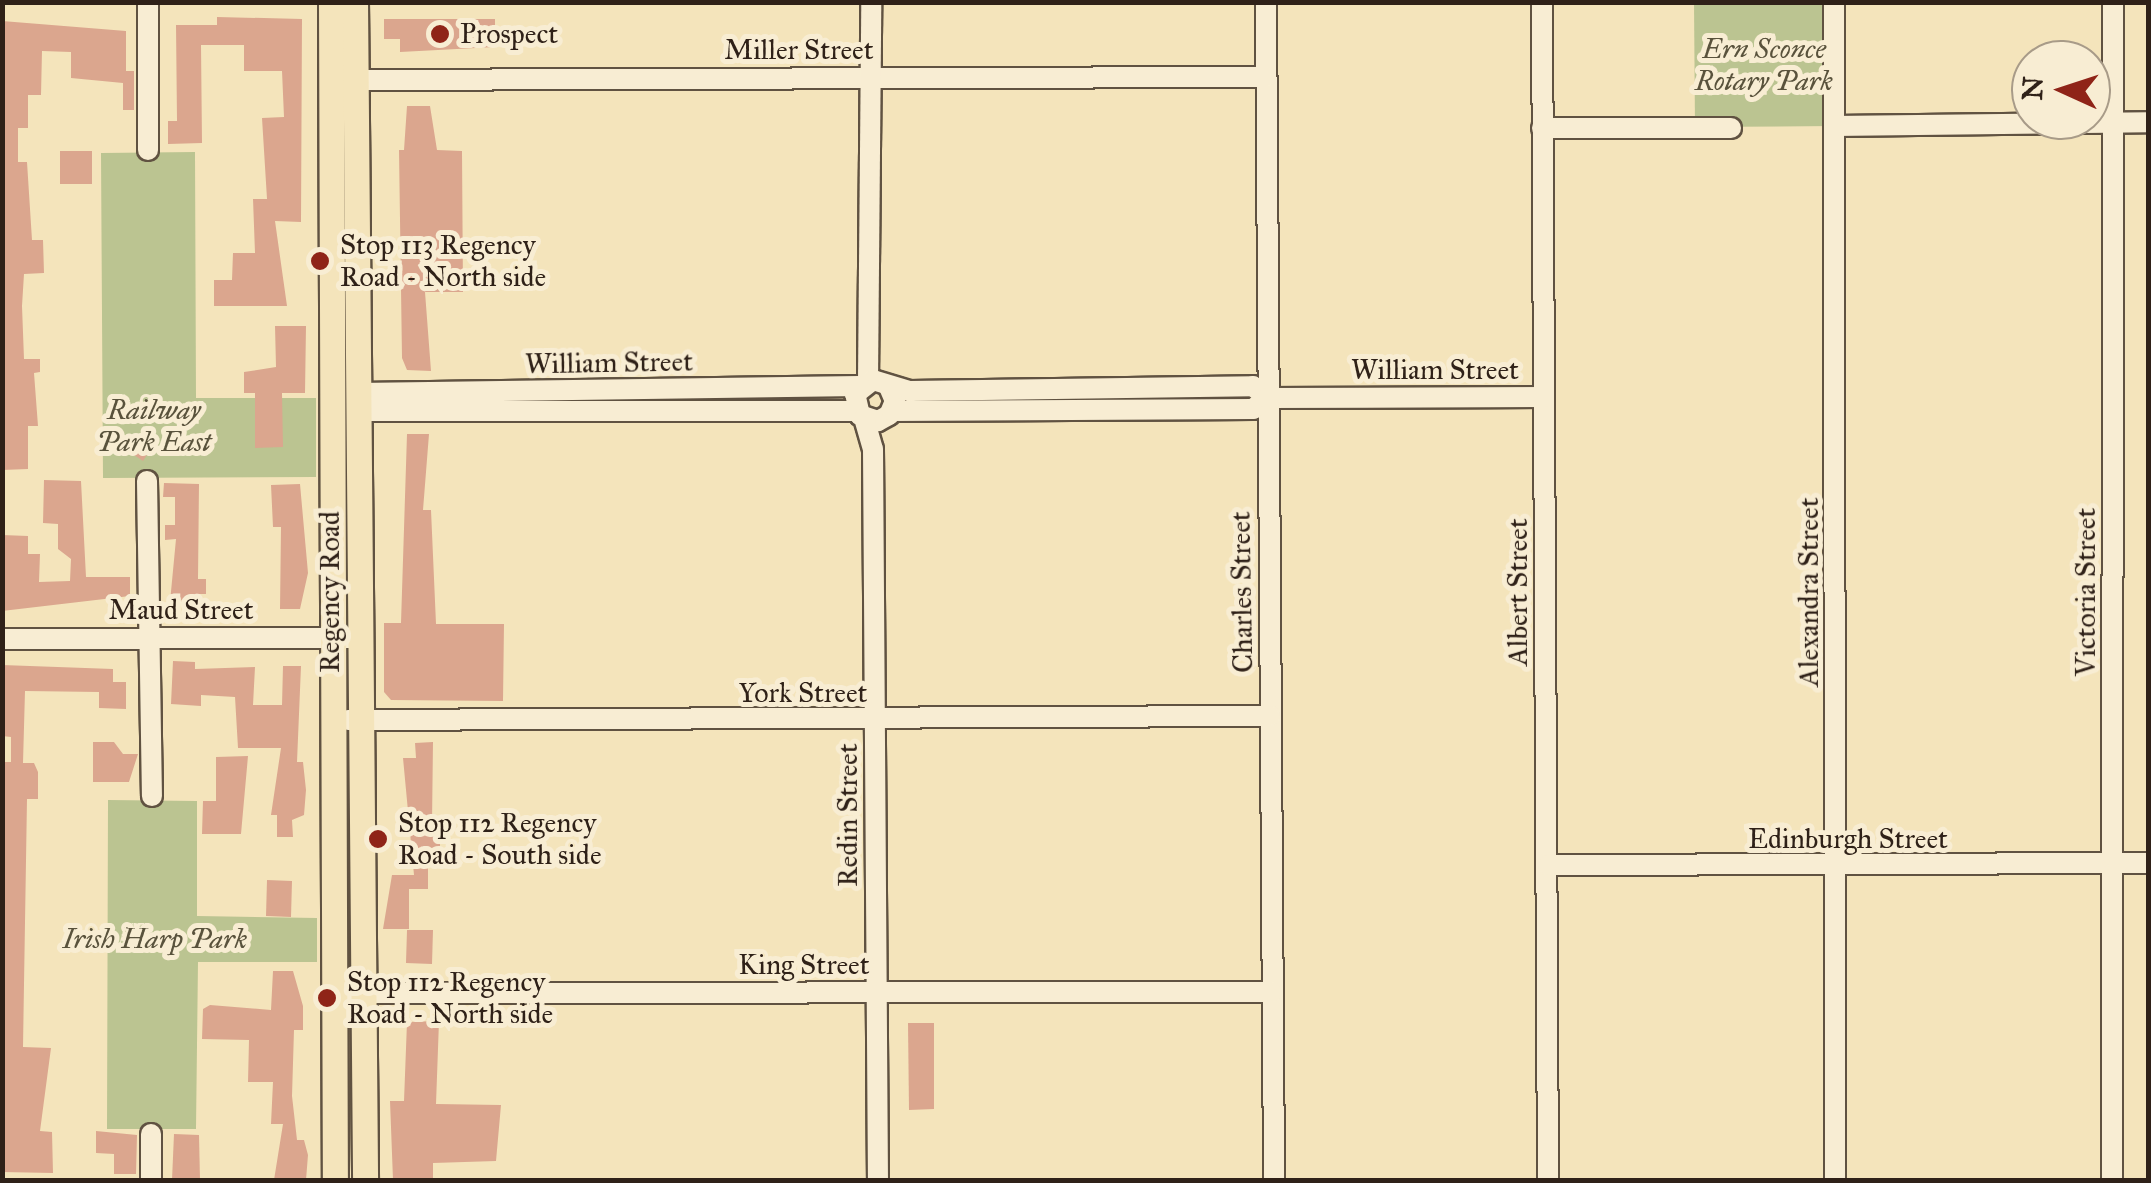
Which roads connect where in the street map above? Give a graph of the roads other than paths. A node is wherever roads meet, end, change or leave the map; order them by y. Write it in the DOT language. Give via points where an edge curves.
graph roads {
  1 [pos="148,2"];
  2 [pos="331,2"];
  3 [pos="355,2"];
  4 [pos="871,2"];
  5 [pos="1266,2"];
  6 [pos="1542,2"];
  7 [pos="1834,2"];
  8 [pos="2112,2"];
  9 [pos="1266,76"];
  10 [pos="871,77"];
  11 [pos="344,80"];
  12 [pos="2113,122"];
  13 [pos="2148,122"];
  14 [pos="1834,126"];
  15 [pos="1542,128"];
  16 [pos="1731,128"];
  17 [pos="148,150"];
  18 [pos="875,384"];
  19 [pos="1197,387"];
  20 [pos="967,388"];
  21 [pos="816,389"];
  22 [pos="1544,397"];
  23 [pos="1268,398"];
  24 [pos="358,402"];
  25 [pos="462,402"];
  26 [pos="1198,409"];
  27 [pos="967,411"];
  28 [pos="816,412"];
  29 [pos="874,415"];
  30 [pos="147,481"];
  31 [pos="150,638"];
  32 [pos="347,638"];
  33 [pos="2,639"];
  34 [pos="1270,716"];
  35 [pos="348,720"];
  36 [pos="874,721"];
  37 [pos="152,796"];
  38 [pos="2114,863"];
  39 [pos="2148,863"];
  40 [pos="1548,865"];
  41 [pos="1837,869"];
  42 [pos="876,992"];
  43 [pos="1272,992"];
  44 [pos="336,993"];
  45 [pos="363,993"];
  46 [pos="151,1134"];
  47 [pos="151,1180"];
  48 [pos="335,1180"];
  49 [pos="365,1180"];
  50 [pos="878,1180"];
  51 [pos="1274,1180"];
  52 [pos="1548,1180"];
  53 [pos="1836,1180"];
  54 [pos="2112,1180"];
  1 -- 17 [label="street"];
  2 -- 11 [label="main road, Regency Road"];
  3 -- 11 [label="main road, Regency Road"];
  4 -- 10 [label="street"];
  5 -- 9 [label="street, Charles Street"];
  6 -- 15 [label="street, Albert Street"];
  7 -- 14 [label="street, Alexandra Street"];
  8 -- 12 [label="street, Victoria Street"];
  9 -- 10 [label="street, Miller Street"];
  9 -- 23 [label="street, Charles Street"];
  10 -- 11 [label="street, Miller Street"];
  10 -- 18 [label="street"];
  11 -- 24 [label="main road, Regency Road"];
  11 -- 32 [label="main road, Regency Road"];
  12 -- 13 [label="street"];
  12 -- 14 [label="street"];
  12 -- 38 [label="street, Victoria Street"];
  14 -- 41 [label="street, Alexandra Street"];
  15 -- 16 [label="street"];
  15 -- 22 [label="street, Albert Street"];
  18 -- 20 [label="street, William Street"];
  18 -- 21 [label="street, William Street"];
  18 -- 29 [label="street"];
  18 -- 29 [label="street"];
  19 -- 20 [label="street, William Street"];
  19 -- 23 [label="street, William Street" via="1253,386"];
  19 -- 26 [label="street"];
  20 -- 27 [label="street"];
  21 -- 25 [label="street, William Street"];
  21 -- 28 [label="street"];
  22 -- 23 [label="street, William Street"];
  22 -- 40 [label="street, Albert Street"];
  23 -- 26 [label="street, William Street" via="1253,409"];
  23 -- 34 [label="street, Charles Street"];
  24 -- 25 [label="street, William Street"];
  24 -- 32 [label="main road, Regency Road"];
  25 -- 28 [label="street, William Street"];
  26 -- 27 [label="street, William Street"];
  27 -- 29 [label="street, William Street"];
  28 -- 29 [label="street, William Street"];
  29 -- 36 [label="street, Redin Street"];
  30 -- 31 [label="street"];
  31 -- 32 [label="street, Maud Street"];
  31 -- 33 [label="street, Maud Street"];
  31 -- 37 [label="street"];
  32 -- 35 [label="main road, Regency Road"];
  34 -- 36 [label="street, York Street"];
  34 -- 43 [label="street, Charles Street"];
  35 -- 36 [label="street, York Street"];
  35 -- 44 [label="main road, Regency Road"];
  35 -- 45 [label="main road, Regency Road"];
  36 -- 42 [label="street, Redin Street"];
  38 -- 39 [label="street, Edinburgh Street"];
  38 -- 41 [label="street, Edinburgh Street"];
  38 -- 54 [label="street, Victoria Street"];
  40 -- 41 [label="street, Edinburgh Street"];
  40 -- 52 [label="street, Albert Street"];
  41 -- 53 [label="street, Alexandra Street"];
  42 -- 43 [label="street, King Street"];
  42 -- 45 [label="street, King Street"];
  42 -- 50 [label="street, Redin Street"];
  43 -- 51 [label="street, Charles Street"];
  44 -- 45 [label="street, King Street"];
  44 -- 48 [label="main road, Regency Road"];
  45 -- 49 [label="main road, Regency Road"];
  46 -- 47 [label="street"];
}
